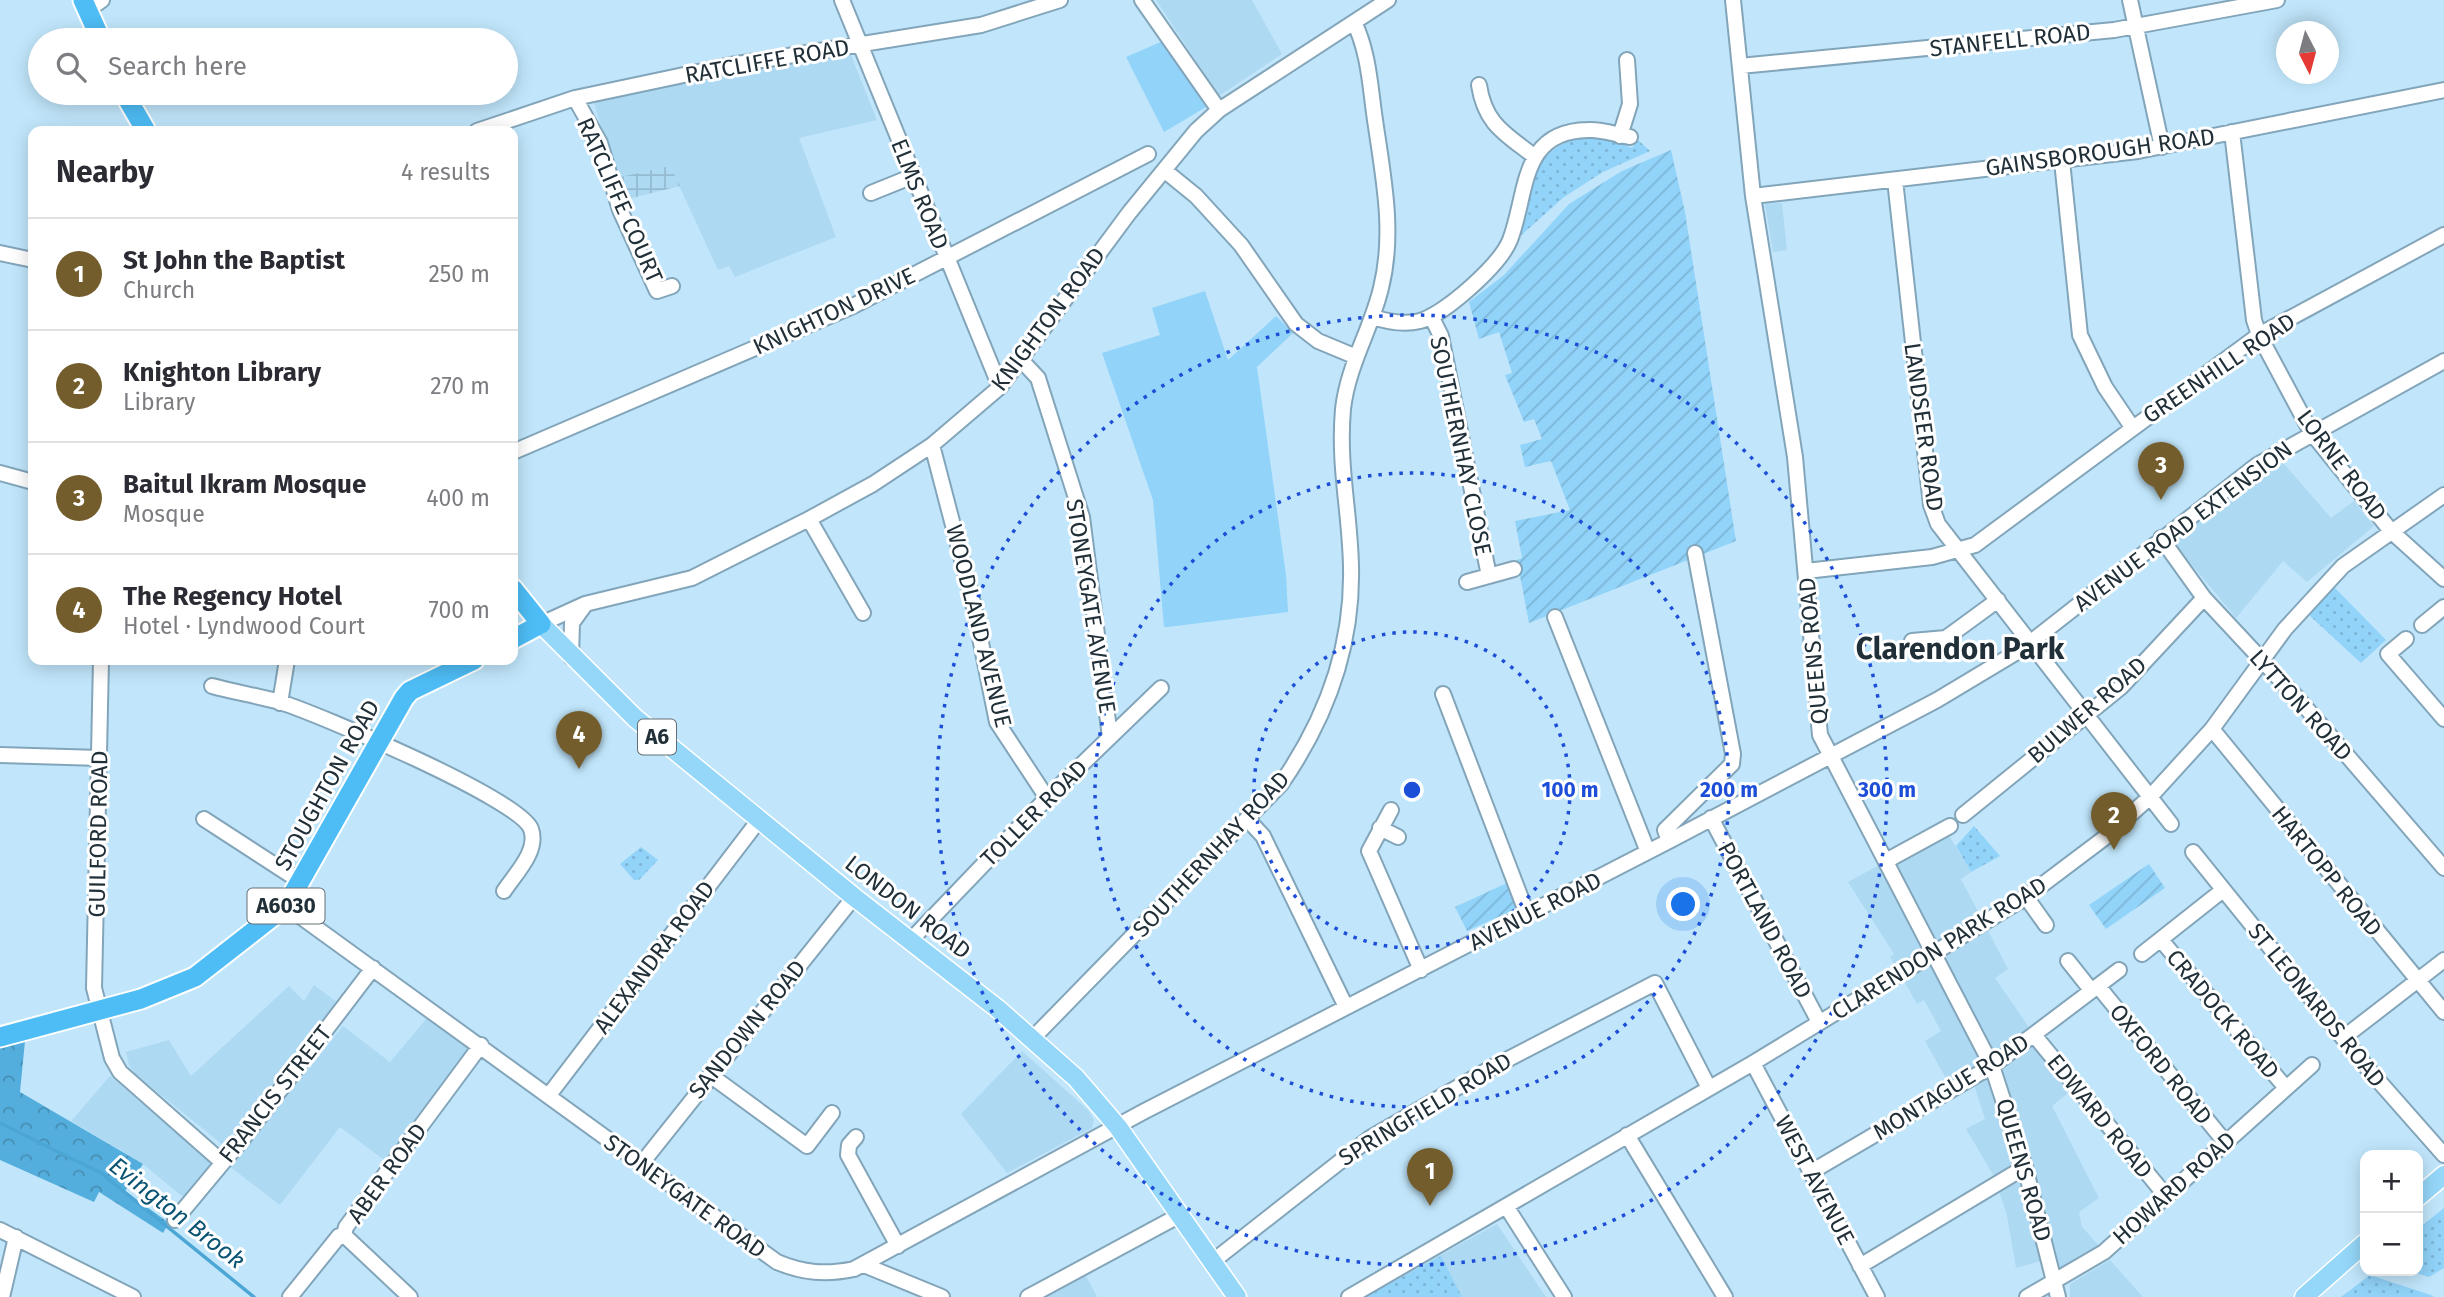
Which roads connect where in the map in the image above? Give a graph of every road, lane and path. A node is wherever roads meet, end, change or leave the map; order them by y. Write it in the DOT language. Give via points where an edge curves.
graph roads {
  1 [pos="842,0"];
  2 [pos="1060,0"];
  3 [pos="1142,0"];
  4 [pos="1388,0"];
  5 [pos="1733,0"];
  6 [pos="2130,0"];
  7 [pos="2277,0"];
  8 [pos="91,3"];
  9 [pos="1354,22"];
  10 [pos="2136,27"];
  11 [pos="98,28"];
  12 [pos="859,44"];
  13 [pos="1632,62"];
  14 [pos="1740,66"];
  15 [pos="1479,85"];
  16 [pos="2444,90"];
  17 [pos="575,97"];
  18 [pos="131,105"];
  19 [pos="1219,110"];
  20 [pos="143,126"];
  21 [pos="491,126"];
  22 [pos="2232,132"];
  23 [pos="2162,147"];
  24 [pos="1148,154"];
  25 [pos="1535,157"];
  26 [pos="2062,161"];
  27 [pos="1164,170"];
  28 [pos="913,176"];
  29 [pos="1895,180"];
  30 [pos="871,193"];
  31 [pos="1753,196"];
  32 [pos="2444,235"];
  33 [pos="0,253"];
  34 [pos="945,258"];
  35 [pos="28,259"];
  36 [pos="672,286"];
  37 [pos="1431,316"];
  38 [pos="1373,317"];
  39 [pos="2259,335"];
  40 [pos="1354,356"];
  41 [pos="1022,361"];
  42 [pos="2444,361"];
  43 [pos="1000,387"];
  44 [pos="2132,427"];
  45 [pos="2311,432"];
  46 [pos="932,445"];
  47 [pos="518,450"];
  48 [pos="0,473"];
  49 [pos="28,481"];
  50 [pos="2444,495"];
  51 [pos="809,519"];
  52 [pos="2391,531"];
  53 [pos="2161,538"];
  54 [pos="1958,552"];
  55 [pos="1695,554"];
  56 [pos="1514,569"];
  57 [pos="1806,571"];
  58 [pos="1489,576"];
  59 [pos="2444,579"];
  60 [pos="1467,582"];
  61 [pos="518,595"];
  62 [pos="1998,600"];
  63 [pos="2208,602"];
  64 [pos="585,604"];
  65 [pos="2444,607"];
  66 [pos="863,613"];
  67 [pos="1555,617"];
  68 [pos="541,624"];
  69 [pos="2422,625"];
  70 [pos="518,636"];
  71 [pos="2406,639"];
  72 [pos="1912,641"];
  73 [pos="2030,642"];
  74 [pos="571,657"];
  75 [pos="2262,660"];
  76 [pos="101,665"];
  77 [pos="286,665"];
  78 [pos="464,665"];
  79 [pos="212,686"];
  80 [pos="1161,688"];
  81 [pos="1443,694"];
  82 [pos="280,703"];
  83 [pos="2087,714"];
  84 [pos="2444,719"];
  85 [pos="2212,729"];
  86 [pos="1110,737"];
  87 [pos="377,743"];
  88 [pos="0,755"];
  89 [pos="1830,757"];
  90 [pos="100,758"];
  91 [pos="2150,797"];
  92 [pos="1047,798"];
  93 [pos="1391,810"];
  94 [pos="1962,815"];
  95 [pos="1711,818"];
  96 [pos="204,819"];
  97 [pos="759,820"];
  98 [pos="1249,821"];
  99 [pos="2171,824"];
  100 [pos="1950,826"];
  101 [pos="1380,828"];
  102 [pos="1398,837"];
  103 [pos="1669,841"];
  104 [pos="1648,852"];
  105 [pos="2193,852"];
  106 [pos="1886,861"];
  107 [pos="2444,868"];
  108 [pos="301,882"];
  109 [pos="2223,890"];
  110 [pos="504,891"];
  111 [pos="854,897"];
  112 [pos="2026,897"];
  113 [pos="286,906"];
  114 [pos="1527,914"];
  115 [pos="2046,925"];
  116 [pos="2161,940"];
  117 [pos="910,941"];
  118 [pos="1935,953"];
  119 [pos="2142,954"];
  120 [pos="2444,960"];
  121 [pos="2068,961"];
  122 [pos="373,968"];
  123 [pos="1421,970"];
  124 [pos="2119,970"];
  125 [pos="2416,981"];
  126 [pos="2094,988"];
  127 [pos="1346,1007"];
  128 [pos="100,1008"];
  129 [pos="2444,1012"];
  130 [pos="1819,1022"];
  131 [pos="2034,1035"];
  132 [pos="0,1037"];
  133 [pos="2343,1038"];
  134 [pos="1032,1039"];
  135 [pos="481,1045"];
  136 [pos="1753,1063"];
  137 [pos="2312,1065"];
  138 [pos="1992,1066"];
  139 [pos="710,1075"];
  140 [pos="1709,1088"];
  141 [pos="2286,1088"];
  142 [pos="549,1094"];
  143 [pos="832,1114"];
  144 [pos="1118,1126"];
  145 [pos="1627,1135"];
  146 [pos="856,1137"];
  147 [pos="2225,1142"];
  148 [pos="2444,1155"];
  149 [pos="222,1162"];
  150 [pos="642,1163"];
  151 [pos="2025,1167"];
  152 [pos="1811,1172"];
  153 [pos="2444,1175"];
  154 [pos="2423,1194"];
  155 [pos="2166,1196"];
  156 [pos="1506,1206"];
  157 [pos="1180,1215"];
  158 [pos="175,1220"];
  159 [pos="0,1230"];
  160 [pos="344,1235"];
  161 [pos="16,1237"];
  162 [pos="898,1246"];
  163 [pos="2360,1247"];
  164 [pos="1212,1262"];
  165 [pos="864,1265"];
  166 [pos="1860,1265"];
  167 [pos="2055,1282"];
  168 [pos="131,1296"];
  169 [pos="2,1297"];
  170 [pos="290,1297"];
  171 [pos="410,1297"];
  172 [pos="942,1297"];
  173 [pos="1028,1297"];
  174 [pos="1237,1297"];
  175 [pos="1349,1297"];
  176 [pos="1564,1297"];
  177 [pos="1725,1297"];
  178 [pos="1877,1297"];
  179 [pos="2027,1297"];
  180 [pos="2058,1297"];
  181 [pos="2304,1297"];
  1 -- 12 [label="street, ELMS ROAD"];
  2 -- 12 [label="street, RATCLIFFE ROAD" via="981,25"];
  3 -- 19 [label="street"];
  4 -- 9 [label="street, KNIGHTON ROAD"];
  5 -- 14 [label="street, QUEENS ROAD"];
  6 -- 10 [label="street"];
  7 -- 10 [label="street, STANFELL ROAD"];
  8 -- 11 [label="highway"];
  9 -- 19 [label="street, KNIGHTON ROAD"];
  9 -- 38 [label="street, SOUTHERNHAY ROAD" via="1367,62 1387,212 1386,258"];
  10 -- 14 [label="street, STANFELL ROAD"];
  10 -- 23 [label="street"];
  12 -- 17 [label="street, RATCLIFFE ROAD"];
  12 -- 28 [label="street, ELMS ROAD"];
  13 -- 25 [label="street" via="1625,137 1577,131 1557,137"];
  14 -- 31 [label="street, QUEENS ROAD"];
  15 -- 25 [label="street" via="1492,122"];
  16 -- 22 [label="street, GAINSBOROUGH ROAD"];
  17 -- 21 [label="street, RATCLIFFE ROAD"];
  17 -- 36 [label="street, RATCLIFFE COURT" via="600,143 620,210 657,291"];
  18 -- 20 [label="highway"];
  19 -- 27 [label="street, KNIGHTON ROAD"];
  22 -- 23 [label="street, GAINSBOROUGH ROAD"];
  22 -- 39 [label="street, LORNE ROAD"];
  23 -- 26 [label="street, GAINSBOROUGH ROAD"];
  24 -- 34 [label="street, KNIGHTON DRIVE"];
  25 -- 37 [label="street" via="1525,174 1504,251 1484,274"];
  26 -- 29 [label="street, GAINSBOROUGH ROAD"];
  26 -- 44 [label="street" via="2080,335 2105,387"];
  27 -- 40 [label="street" via="1196,196 1241,245 1296,324 1318,341"];
  27 -- 41 [label="street, KNIGHTON ROAD"];
  28 -- 30 [label="street"];
  28 -- 34 [label="street, ELMS ROAD"];
  29 -- 31 [label="street, GAINSBOROUGH ROAD"];
  29 -- 54 [label="street, LANDSEER ROAD" via="1931,505 1944,535"];
  31 -- 57 [label="street, QUEENS ROAD" via="1795,457"];
  32 -- 39 [label="street, GREENHILL ROAD"];
  33 -- 35 [label="street"];
  34 -- 43 [label="street, ELMS ROAD"];
  34 -- 47 [label="street, KNIGHTON DRIVE" via="826,318"];
  37 -- 38 [label="street" via="1404,323"];
  37 -- 58 [label="street, SOUTHERNHAY CLOSE" via="1441,336"];
  38 -- 40 [label="street, SOUTHERNHAY ROAD"];
  39 -- 44 [label="street, GREENHILL ROAD"];
  39 -- 45 [label="street, LORNE ROAD"];
  40 -- 98 [label="street, SOUTHERNHAY ROAD" via="1345,389 1341,449 1351,566 1341,657 1333,688 1306,748"];
  41 -- 43 [label="street, KNIGHTON ROAD"];
  41 -- 86 [label="street, STONEYGATE AVENUE" via="1038,378 1082,517"];
  42 -- 45 [label="street, AVENUE ROAD EXTENSION"];
  43 -- 46 [label="street, KNIGHTON ROAD"];
  44 -- 54 [label="street, GREENHILL ROAD" via="1975,545"];
  45 -- 52 [label="street, LORNE ROAD"];
  45 -- 53 [label="street, AVENUE ROAD EXTENSION" via="2257,465"];
  46 -- 51 [label="street, KNIGHTON ROAD"];
  46 -- 92 [label="street, WOODLAND AVENUE" via="969,585 997,722"];
  48 -- 49 [label="street"];
  50 -- 52 [label="street, CLARENDON PARK ROAD"];
  51 -- 64 [label="street, KNIGHTON ROAD" via="692,578"];
  51 -- 66 [label="street"];
  52 -- 59 [label="street, LORNE ROAD"];
  52 -- 75 [label="street, CLARENDON PARK ROAD" via="2335,573"];
  53 -- 63 [label="street, LYTTON ROAD"];
  53 -- 73 [label="street, AVENUE ROAD EXTENSION"];
  54 -- 57 [label="street, GREENHILL ROAD"];
  54 -- 62 [label="street, LANDSEER ROAD"];
  55 -- 103 [label="street" via="1733,754 1732,764 1665,830"];
  56 -- 58 [label="street, SOUTHERNHAY CLOSE"];
  57 -- 89 [label="street, QUEENS ROAD" via="1816,714"];
  58 -- 60 [label="street, SOUTHERNHAY CLOSE"];
  61 -- 68 [label="highway, LONDON ROAD / A6"];
  62 -- 72 [label="street" via="1946,638"];
  62 -- 73 [label="street, LANDSEER ROAD"];
  63 -- 75 [label="street, LYTTON ROAD"];
  63 -- 83 [label="street, BULWER ROAD"];
  64 -- 68 [label="street, KNIGHTON ROAD"];
  64 -- 74 [label="street" via="572,623"];
  65 -- 69 [label="street"];
  67 -- 104 [label="street"];
  68 -- 70 [label="highway"];
  68 -- 74 [label="main road, LONDON ROAD / A6"];
  71 -- 84 [label="street" via="2388,654"];
  73 -- 83 [label="street"];
  73 -- 89 [label="street, AVENUE ROAD EXTENSION" via="1937,700"];
  74 -- 97 [label="main road, LONDON ROAD / A6" via="635,718"];
  75 -- 85 [label="street, CLARENDON PARK ROAD"];
  75 -- 107 [label="street, LYTTON ROAD"];
  76 -- 90 [label="street, GUILFORD ROAD"];
  77 -- 82 [label="street"];
  78 -- 87 [label="highway, STOUGHTON ROAD / A6030" via="410,691"];
  79 -- 82 [label="street"];
  80 -- 86 [label="street, TOLLER ROAD"];
  81 -- 114 [label="street"];
  82 -- 87 [label="street"];
  83 -- 91 [label="street"];
  83 -- 94 [label="street, BULWER ROAD"];
  85 -- 91 [label="street, CLARENDON PARK ROAD"];
  85 -- 125 [label="street, HARTOPP ROAD"];
  86 -- 92 [label="street, TOLLER ROAD"];
  87 -- 108 [label="highway, STOUGHTON ROAD / A6030"];
  87 -- 110 [label="street" via="493,798 524,819 532,833 531,848"];
  88 -- 90 [label="street"];
  89 -- 95 [label="street, AVENUE ROAD EXTENSION"];
  89 -- 106 [label="street, QUEENS ROAD"];
  90 -- 128 [label="street, GUILFORD ROAD" via="94,988"];
  91 -- 99 [label="street"];
  91 -- 112 [label="street, CLARENDON PARK ROAD"];
  92 -- 117 [label="street, TOLLER ROAD"];
  93 -- 101 [label="street"];
  95 -- 103 [label="street, AVENUE ROAD EXTENSION"];
  95 -- 130 [label="street, PORTLAND ROAD"];
  96 -- 108 [label="street"];
  97 -- 111 [label="main road, LONDON ROAD / A6"];
  97 -- 142 [label="street, ALEXANDRA ROAD"];
  98 -- 127 [label="street" via="1262,836"];
  98 -- 134 [label="street, SOUTHERNHAY ROAD"];
  100 -- 106 [label="street"];
  101 -- 102 [label="street"];
  101 -- 123 [label="street" via="1369,851"];
  103 -- 104 [label="street, AVENUE ROAD"];
  104 -- 114 [label="street, AVENUE ROAD"];
  105 -- 109 [label="street, ST LEONARDS ROAD"];
  106 -- 118 [label="street, QUEENS ROAD"];
  108 -- 113 [label="highway, STOUGHTON ROAD / A6030"];
  109 -- 116 [label="street"];
  109 -- 133 [label="street, ST LEONARDS ROAD"];
  111 -- 117 [label="main road, LONDON ROAD / A6"];
  111 -- 139 [label="street, SANDOWN ROAD"];
  112 -- 115 [label="street"];
  112 -- 118 [label="street, CLARENDON PARK ROAD"];
  113 -- 122 [label="street, STONEYGATE ROAD"];
  113 -- 128 [label="highway, STOUGHTON ROAD / A6030" via="195,977 141,999"];
  114 -- 123 [label="street, AVENUE ROAD"];
  116 -- 119 [label="street"];
  116 -- 141 [label="street, CRADOCK ROAD"];
  117 -- 134 [label="main road, LONDON ROAD / A6"];
  118 -- 130 [label="street, CLARENDON PARK ROAD"];
  118 -- 138 [label="street, QUEENS ROAD"];
  120 -- 125 [label="street"];
  121 -- 126 [label="street, OXFORD ROAD"];
  122 -- 135 [label="street, STONEYGATE ROAD"];
  122 -- 149 [label="street, FRANCIS STREET"];
  123 -- 127 [label="street, AVENUE ROAD"];
  124 -- 126 [label="street, MONTAGUE ROAD"];
  125 -- 129 [label="street, HARTOPP ROAD"];
  125 -- 133 [label="street"];
  126 -- 131 [label="street, MONTAGUE ROAD"];
  126 -- 147 [label="street, OXFORD ROAD"];
  127 -- 144 [label="street, AVENUE ROAD"];
  128 -- 132 [label="highway, STOUGHTON ROAD / A6030"];
  128 -- 149 [label="street, GUILFORD ROAD" via="120,1072"];
  130 -- 136 [label="street, CLARENDON PARK ROAD"];
  131 -- 138 [label="street, MONTAGUE ROAD"];
  131 -- 155 [label="street, EDWARD ROAD"];
  133 -- 148 [label="street, ST LEONARDS ROAD"];
  134 -- 144 [label="main road, LONDON ROAD / A6" via="1076,1078"];
  135 -- 142 [label="street, STONEYGATE ROAD"];
  135 -- 160 [label="street, ABER ROAD"];
  136 -- 140 [label="street, CLARENDON PARK ROAD"];
  136 -- 152 [label="street, WEST AVENUE"];
  137 -- 141 [label="street, HOWARD ROAD"];
  138 -- 151 [label="street, QUEENS ROAD"];
  138 -- 152 [label="street, MONTAGUE ROAD"];
  139 -- 143 [label="street" via="807,1146"];
  139 -- 150 [label="street, SANDOWN ROAD"];
  140 -- 145 [label="street, CLARENDON PARK ROAD"];
  140 -- 164 [label="street, SPRINGFIELD ROAD" via="1656,983 1491,1068 1370,1138"];
  141 -- 147 [label="street, HOWARD ROAD"];
  142 -- 150 [label="street, STONEYGATE ROAD"];
  144 -- 157 [label="main road, LONDON ROAD / A6"];
  144 -- 162 [label="street, STONEYGATE ROAD"];
  145 -- 156 [label="street, CLARENDON PARK ROAD"];
  145 -- 177 [label="street"];
  146 -- 162 [label="street" via="848,1155"];
  147 -- 155 [label="street, HOWARD ROAD"];
  149 -- 158 [label="street, FRANCIS STREET"];
  150 -- 165 [label="street, STONEYGATE ROAD" via="777,1262 820,1273"];
  151 -- 166 [label="street"];
  151 -- 167 [label="street, QUEENS ROAD"];
  152 -- 166 [label="street, WEST AVENUE"];
  153 -- 154 [label="main road"];
  155 -- 167 [label="street, HOWARD ROAD" via="2104,1252"];
  156 -- 175 [label="street, CLARENDON PARK ROAD"];
  156 -- 176 [label="street"];
  157 -- 164 [label="main road, LONDON ROAD / A6"];
  157 -- 173 [label="street"];
  159 -- 161 [label="street"];
  160 -- 170 [label="street, ABER ROAD"];
  160 -- 171 [label="street"];
  161 -- 168 [label="street"];
  161 -- 169 [label="street"];
  162 -- 165 [label="street, STONEYGATE ROAD"];
  163 -- 181 [label="main road"];
  164 -- 174 [label="main road, LONDON ROAD / A6"];
  165 -- 172 [label="street"];
  166 -- 178 [label="street, WEST AVENUE"];
  167 -- 179 [label="street, HOWARD ROAD"];
  167 -- 180 [label="street, QUEENS ROAD"];
}
